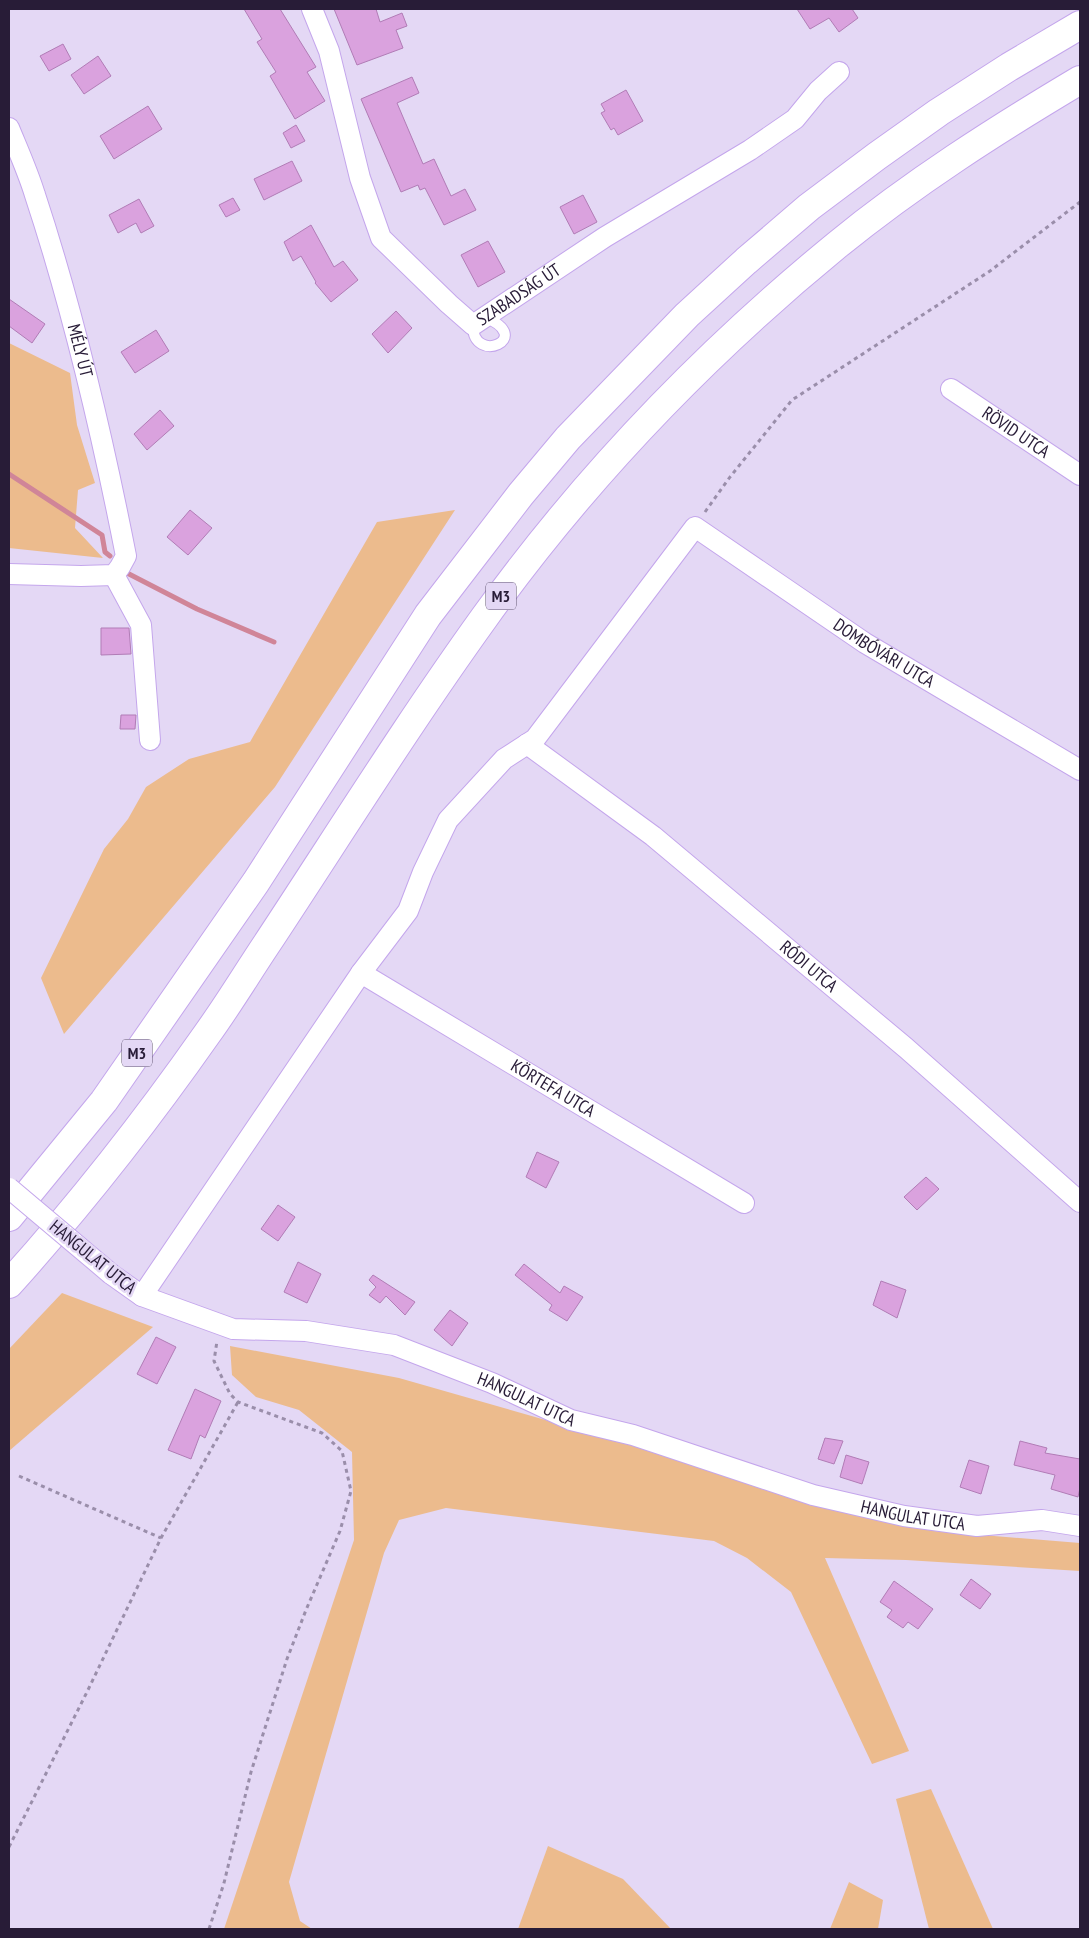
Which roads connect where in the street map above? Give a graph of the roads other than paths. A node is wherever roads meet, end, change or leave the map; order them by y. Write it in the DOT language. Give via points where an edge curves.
graph roads {
  1 [pos="312,9"];
  2 [pos="1080,25"];
  3 [pos="839,72"];
  4 [pos="1080,80"];
  5 [pos="9,128"];
  6 [pos="951,389"];
  7 [pos="1080,476"];
  8 [pos="9,574"];
  9 [pos="114,575"];
  10 [pos="150,740"];
  11 [pos="527,744"];
  12 [pos="1080,770"];
  13 [pos="361,973"];
  14 [pos="9,1188"];
  15 [pos="1080,1202"];
  16 [pos="744,1203"];
  17 [pos="9,1217"];
  18 [pos="9,1284"];
  19 [pos="142,1296"];
  20 [pos="1080,1526"];
  1 -- 3 [label="street, SZABADSÁG ÚT" via="329,51 360,178 381,238 449,304 479,321 604,237 750,150 795,119"];
  2 -- 17 [label="highway, M3" via="939,112 809,207 687,315 568,438 428,615 256,882 115,1085"];
  4 -- 18 [label="highway, M3" via="959,155 839,243 732,337 606,466 560,519 485,617 208,1034 53,1236"];
  5 -- 9 [label="street, MÉLY ÚT" via="35,194 106,454 126,556"];
  6 -- 7 [label="street, RÖVID UTCA"];
  8 -- 9 [label="street"];
  9 -- 10 [label="street" via="141,625"];
  11 -- 12 [label="street, DOMBÓVÁRI UTCA" via="535,738 695,526 865,643"];
  11 -- 13 [label="street" via="504,759 448,820 408,911"];
  11 -- 15 [label="street, RÓDI UTCA" via="653,836 906,1048"];
  13 -- 16 [label="street, KÖRTEFA UTCA"];
  13 -- 19 [label="street"];
  14 -- 19 [label="street, HANGULAT UTCA, bridge"];
  19 -- 20 [label="street, HANGULAT UTCA" via="233,1329 306,1331 394,1345 492,1383 571,1420 634,1435 813,1495 904,1516 977,1526 1042,1520"];
}
